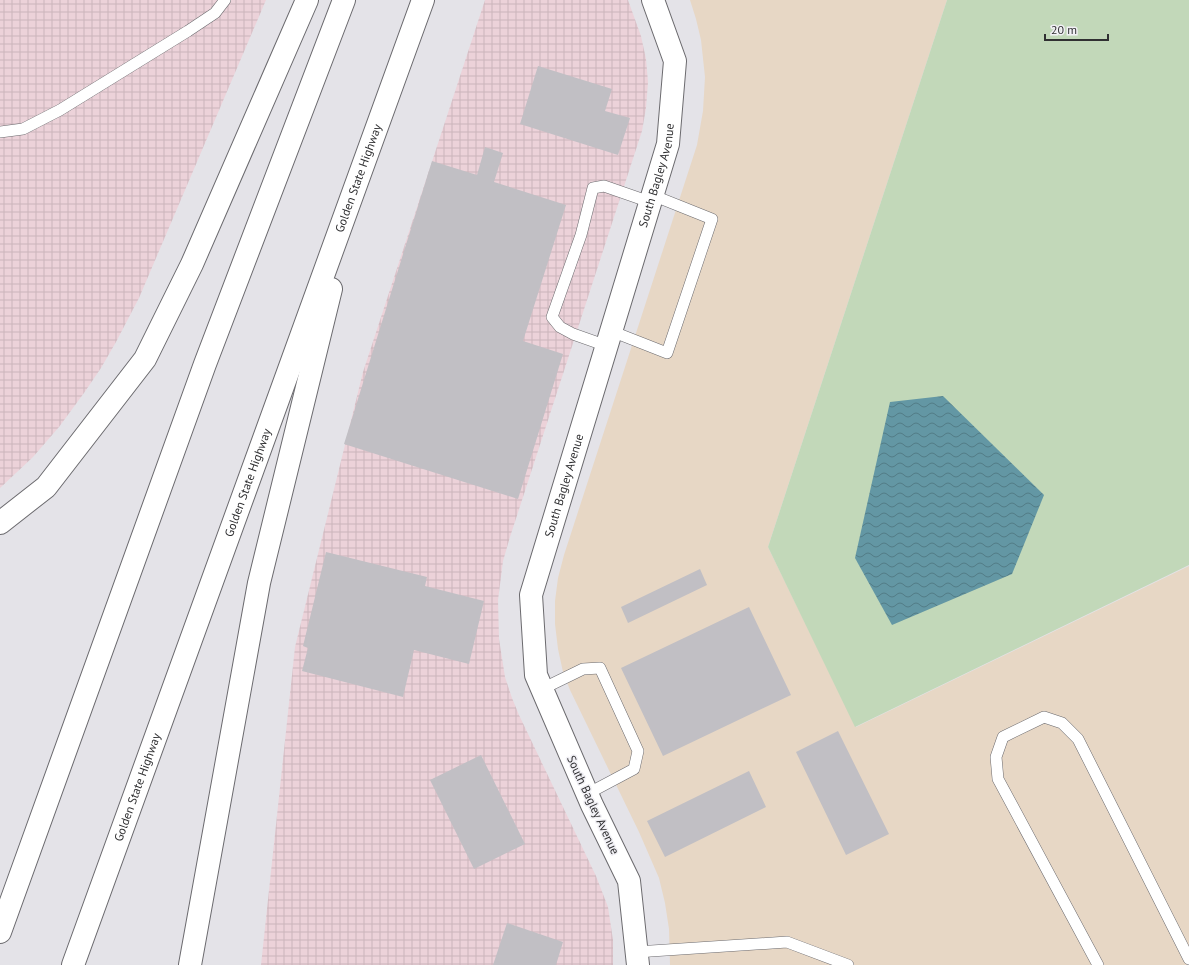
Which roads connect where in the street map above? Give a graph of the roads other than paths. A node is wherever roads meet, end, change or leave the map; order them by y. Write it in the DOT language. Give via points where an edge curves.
graph roads {
  1 [pos="225,0"];
  2 [pos="307,0"];
  3 [pos="344,0"];
  4 [pos="423,0"];
  5 [pos="653,0"];
  6 [pos="0,132"];
  7 [pos="359,178"];
  8 [pos="651,199"];
  9 [pos="609,338"];
  10 [pos="0,523"];
  11 [pos="542,689"];
  12 [pos="587,794"];
  13 [pos="0,932"];
  14 [pos="637,958"];
  15 [pos="1189,959"];
  16 [pos="73,965"];
  17 [pos="190,965"];
  18 [pos="848,965"];
  19 [pos="1098,965"];
  1 -- 6 [label="lane" via="215,13 60,110 23,129"];
  2 -- 10 [label="main road" via="192,264 145,359 46,487"];
  3 -- 13 [label="main road" via="205,364"];
  4 -- 7 [label="main road, Golden State Highway"];
  5 -- 8 [label="main road, South Bagley Avenue" via="675,61 668,144"];
  7 -- 16 [label="main road, Golden State Highway"];
  7 -- 17 [label="main road" via="259,583"];
  8 -- 9 [label="main road, South Bagley Avenue"];
  8 -- 9 [label="lane" via="604,186 592,188 580,235 552,317 560,327 573,334"];
  8 -- 9 [label="lane" via="712,219 666,352"];
  9 -- 11 [label="main road, South Bagley Avenue" via="532,595 536,675"];
  11 -- 12 [label="main road, South Bagley Avenue"];
  11 -- 12 [label="lane" via="583,669 600,668 638,751 634,769"];
  12 -- 14 [label="main road, South Bagley Avenue" via="629,881"];
  14 -- 18 [label="lane" via="787,942"];
  15 -- 19 [label="lane" via="1078,739 1062,723 1044,717 1003,737 996,757 998,779"];
}
